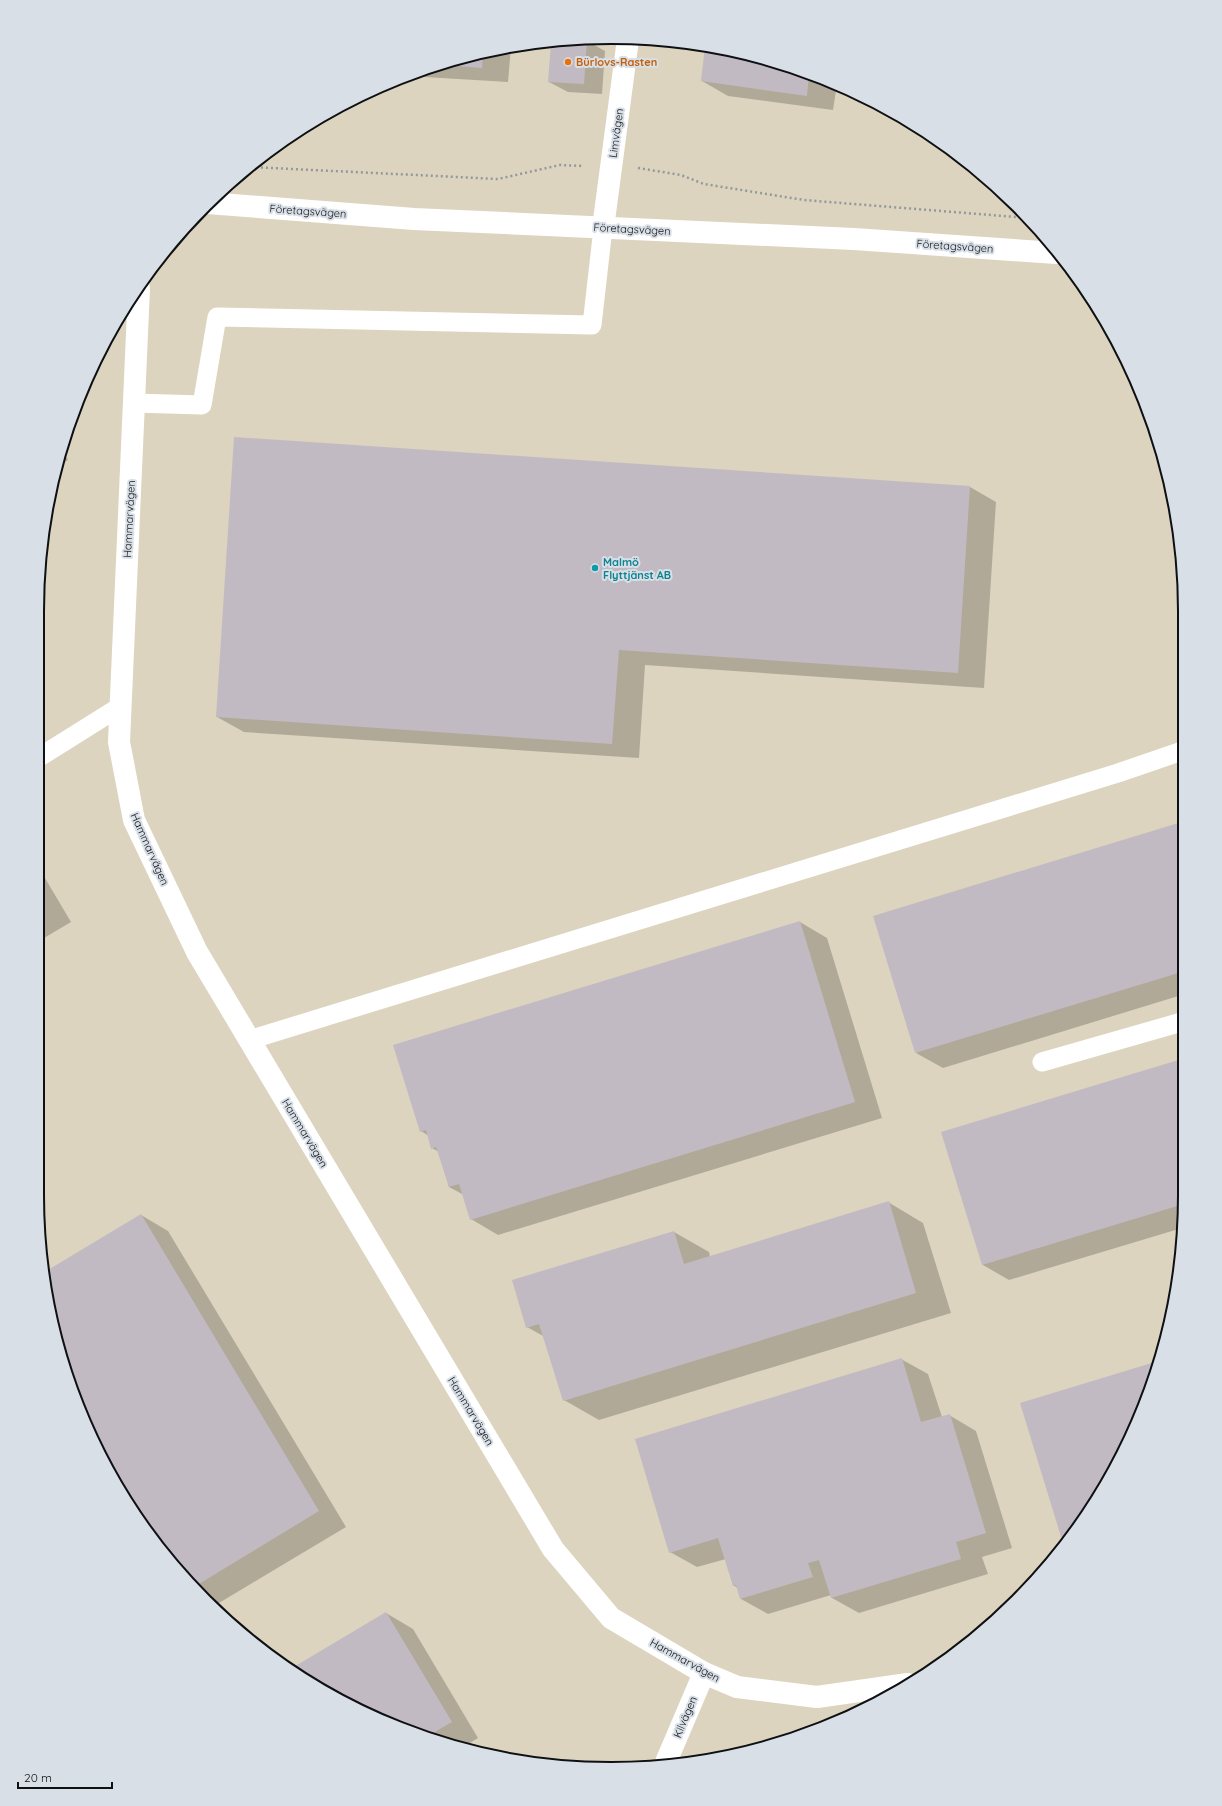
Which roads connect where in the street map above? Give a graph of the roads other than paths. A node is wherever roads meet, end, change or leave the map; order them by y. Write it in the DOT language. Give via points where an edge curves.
graph roads {
  1 [pos="627,44"];
  2 [pos="216,205"];
  3 [pos="602,228"];
  4 [pos="1050,253"];
  5 [pos="139,298"];
  6 [pos="134,403"];
  7 [pos="121,706"];
  8 [pos="1178,752"];
  9 [pos="44,754"];
  10 [pos="1178,1023"];
  11 [pos="249,1040"];
  12 [pos="1042,1062"];
  13 [pos="704,1673"];
  14 [pos="894,1686"];
  15 [pos="667,1759"];
  1 -- 3 [label="street, Limvägen"];
  2 -- 3 [label="street, Företagsvägen" via="414,219"];
  3 -- 4 [label="street, Företagsvägen" via="854,239"];
  3 -- 6 [label="lane" via="592,325 217,316 202,405"];
  5 -- 6 [label="street, Hammarvägen"];
  6 -- 7 [label="street, Hammarvägen"];
  7 -- 9 [label="lane"];
  7 -- 11 [label="street, Hammarvägen" via="119,742 134,820 197,952"];
  8 -- 11 [label="lane"];
  10 -- 12 [label="lane"];
  11 -- 13 [label="street, Hammarvägen" via="553,1549 611,1618"];
  13 -- 14 [label="street, Hammarvägen" via="737,1687 817,1697"];
  13 -- 15 [label="street, Kilvägen"];
}
